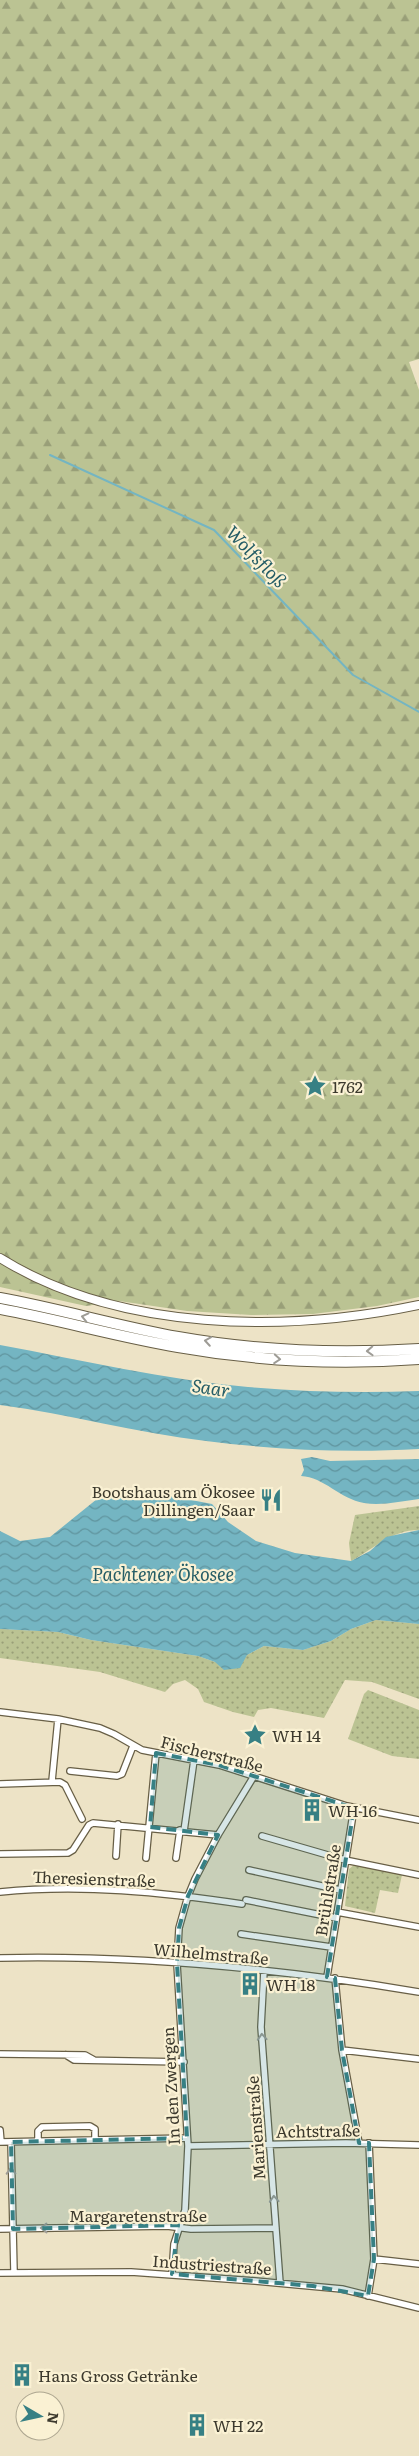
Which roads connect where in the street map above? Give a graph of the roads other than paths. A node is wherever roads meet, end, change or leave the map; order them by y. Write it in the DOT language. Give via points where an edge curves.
graph roads {
  1 [pos="0,1258"];
  2 [pos="0,1298"];
  3 [pos="419,1304"];
  4 [pos="0,1311"];
  5 [pos="419,1348"];
  6 [pos="419,1359"];
  7 [pos="0,1712"];
  8 [pos="58,1719"];
  9 [pos="133,1746"];
  10 [pos="156,1753"];
  11 [pos="194,1760"];
  12 [pos="70,1771"];
  13 [pos="254,1776"];
  14 [pos="52,1781"];
  15 [pos="0,1784"];
  16 [pos="354,1808"];
  17 [pos="82,1819"];
  18 [pos="419,1820"];
  19 [pos="118,1824"];
  20 [pos="150,1827"];
  21 [pos="182,1831"];
  22 [pos="218,1835"];
  23 [pos="262,1836"];
  24 [pos="0,1854"];
  25 [pos="116,1856"];
  26 [pos="146,1858"];
  27 [pos="176,1858"];
  28 [pos="345,1860"];
  29 [pos="249,1870"];
  30 [pos="419,1875"];
  31 [pos="340,1890"];
  32 [pos="0,1892"];
  33 [pos="188,1896"];
  34 [pos="336,1915"];
  35 [pos="419,1927"];
  36 [pos="241,1934"];
  37 [pos="331,1947"];
  38 [pos="0,1958"];
  39 [pos="177,1964"];
  40 [pos="264,1971"];
  41 [pos="327,1977"];
  42 [pos="335,1978"];
  43 [pos="419,1992"];
  44 [pos="342,2050"];
  45 [pos="0,2054"];
  46 [pos="419,2059"];
  47 [pos="184,2062"];
  48 [pos="0,2130"];
  49 [pos="187,2138"];
  50 [pos="95,2140"];
  51 [pos="38,2141"];
  52 [pos="0,2142"];
  53 [pos="10,2142"];
  54 [pos="359,2143"];
  55 [pos="270,2144"];
  56 [pos="369,2144"];
  57 [pos="419,2145"];
  58 [pos="188,2146"];
  59 [pos="180,2228"];
  60 [pos="276,2228"];
  61 [pos="0,2229"];
  62 [pos="13,2229"];
  63 [pos="374,2259"];
  64 [pos="419,2264"];
  65 [pos="14,2272"];
  66 [pos="0,2273"];
  67 [pos="172,2274"];
  68 [pos="280,2283"];
  69 [pos="368,2296"];
  70 [pos="419,2308"];
  1 -- 3 [label="main road" via="32,1276 76,1294 117,1306 197,1319 286,1321 345,1316"];
  5 -- 2 [label="highway, one-way" via="340,1352 224,1344 132,1328"];
  4 -- 6 [label="highway, one-way" via="223,1354 340,1362"];
  7 -- 8 [label="street, Fischerstraße"];
  8 -- 9 [label="street, Fischerstraße" via="100,1728"];
  8 -- 14 [label="street"];
  9 -- 10 [label="street, Fischerstraße"];
  9 -- 12 [label="street" via="122,1774 118,1776"];
  10 -- 11 [label="street, Fischerstraße"];
  10 -- 20 [label="street"];
  11 -- 13 [label="street, Fischerstraße"];
  11 -- 21 [label="street"];
  13 -- 16 [label="street, Fischerstraße"];
  13 -- 22 [label="street, In den Zwergen"];
  14 -- 15 [label="street"];
  14 -- 17 [label="street" via="65,1785"];
  16 -- 18 [label="street, Fischerstraße"];
  16 -- 28 [label="street, Brühlstraße"];
  19 -- 20 [label="street"];
  19 -- 24 [label="street" via="89,1825 68,1853"];
  19 -- 25 [label="street"];
  20 -- 21 [label="street"];
  20 -- 26 [label="street"];
  21 -- 22 [label="street"];
  21 -- 27 [label="street"];
  22 -- 33 [label="street, In den Zwergen"];
  23 -- 28 [label="street"];
  28 -- 30 [label="street"];
  28 -- 31 [label="street, Brühlstraße"];
  29 -- 31 [label="street"];
  31 -- 34 [label="street, Brühlstraße"];
  32 -- 33 [label="street, Theresienstraße" via="72,1888"];
  33 -- 34 [label="street"];
  33 -- 39 [label="street, In den Zwergen" via="179,1928"];
  34 -- 35 [label="street"];
  34 -- 37 [label="street, Brühlstraße"];
  36 -- 37 [label="street"];
  37 -- 41 [label="street, Brühlstraße"];
  38 -- 39 [label="street, Wilhelmstraße" via="82,1958"];
  39 -- 40 [label="street, Wilhelmstraße"];
  39 -- 47 [label="street, In den Zwergen"];
  40 -- 41 [label="street, Wilhelmstraße"];
  55 -- 40 [label="street, Marienstraße, one-way" via="261,2027"];
  41 -- 42 [label="street, Wilhelmstraße"];
  42 -- 43 [label="street, Wilhelmstraße"];
  42 -- 44 [label="street"];
  44 -- 46 [label="street"];
  44 -- 54 [label="street"];
  45 -- 47 [label="street" via="66,2055 74,2060"];
  47 -- 49 [label="street, In den Zwergen"];
  48 -- 52 [label="street"];
  49 -- 50 [label="street"];
  49 -- 58 [label="street, In den Zwergen"];
  50 -- 51 [label="street"];
  50 -- 51 [label="street" via="95,2129 90,2126 42,2127 38,2130"];
  51 -- 53 [label="street"];
  52 -- 53 [label="street"];
  62 -- 53 [label="street, one-way"];
  54 -- 55 [label="street, Achtstraße"];
  54 -- 56 [label="street, Achtstraße"];
  55 -- 58 [label="street, Achtstraße"];
  60 -- 55 [label="street, Marienstraße, one-way"];
  56 -- 57 [label="street, Achtstraße"];
  56 -- 63 [label="street"];
  58 -- 59 [label="street, In den Zwergen" via="185,2210"];
  59 -- 60 [label="street, Margaretenstraße"];
  59 -- 62 [label="street, Margaretenstraße, one-way"];
  59 -- 67 [label="street, In den Zwergen" via="174,2244"];
  60 -- 68 [label="street, Marienstraße"];
  61 -- 62 [label="street, Margaretenstraße"];
  62 -- 65 [label="street"];
  63 -- 64 [label="street"];
  63 -- 69 [label="street"];
  65 -- 66 [label="street, Industriestraße"];
  65 -- 67 [label="street, Industriestraße"];
  67 -- 68 [label="street, Industriestraße"];
  68 -- 69 [label="street, Industriestraße" via="342,2289"];
  69 -- 70 [label="street, Industriestraße"];
}
